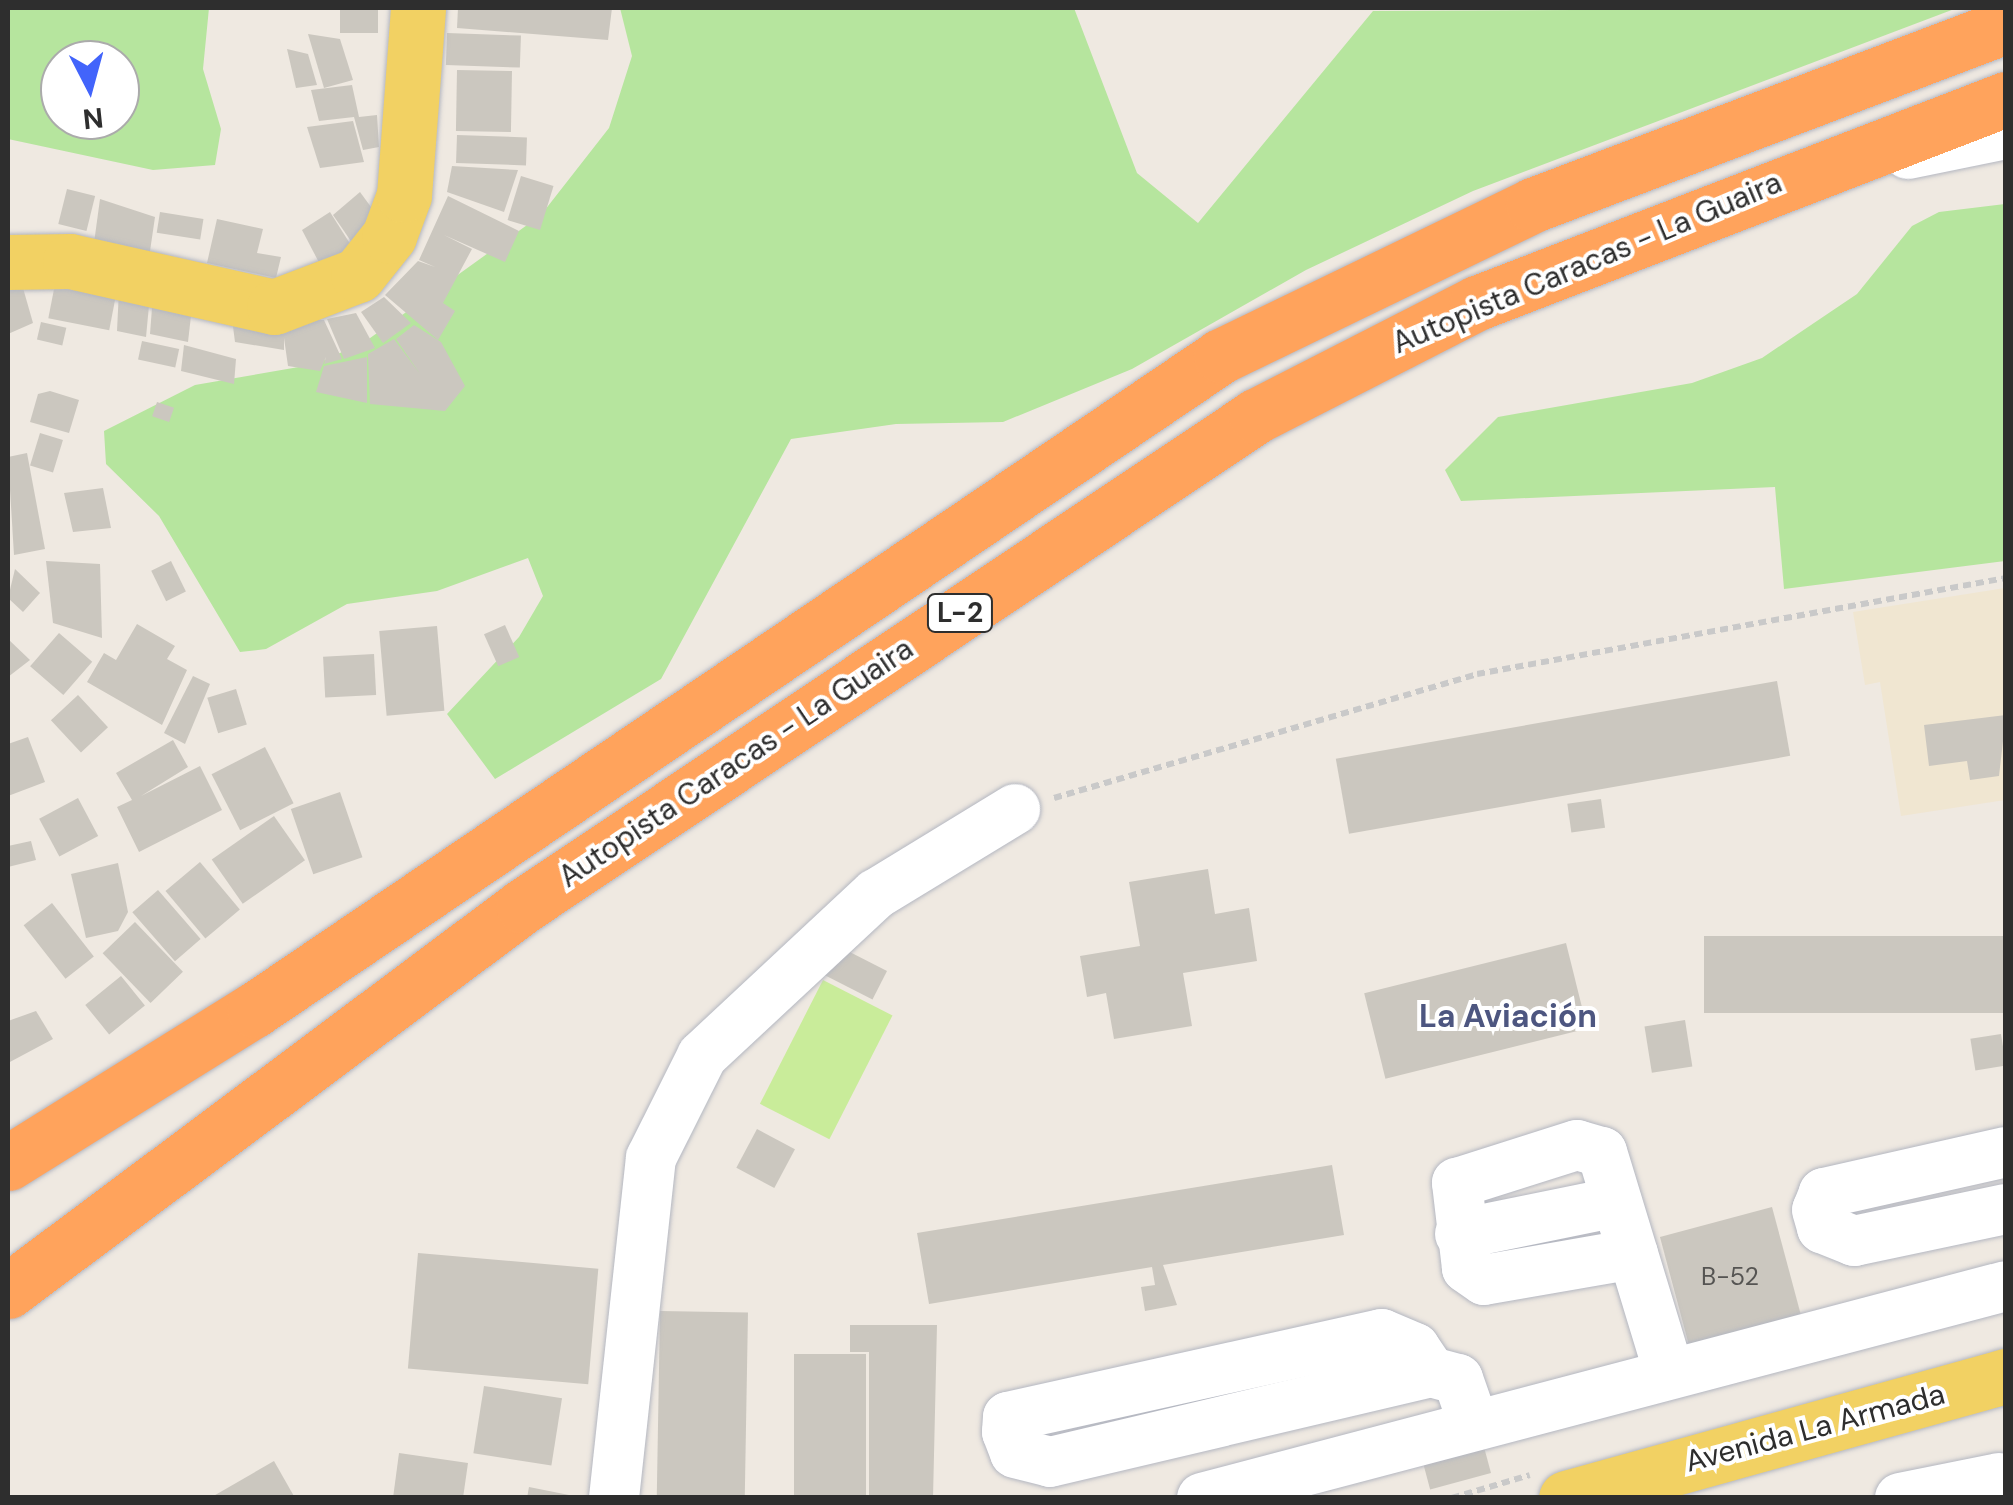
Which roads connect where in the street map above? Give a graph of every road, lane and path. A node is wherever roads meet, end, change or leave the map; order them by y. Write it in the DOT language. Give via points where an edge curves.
graph roads {
  1 [pos="418,8"];
  2 [pos="2006,26"];
  3 [pos="2006,98"];
  4 [pos="2006,134"];
  5 [pos="1786,179"];
  6 [pos="8,262"];
  7 [pos="2006,578"];
  8 [pos="1015,810"];
  9 [pos="2006,1152"];
  10 [pos="8,1163"];
  11 [pos="1993,1212"];
  12 [pos="1633,1254"];
  13 [pos="2006,1285"];
  14 [pos="8,1291"];
  15 [pos="1431,1372"];
  16 [pos="1669,1372"];
  17 [pos="2006,1376"];
  18 [pos="1474,1422"];
  19 [pos="1999,1478"];
  20 [pos="614,1498"];
  21 [pos="1202,1498"];
  22 [pos="1566,1498"];
  23 [pos="1900,1498"];
  1 -- 6 [label="main road" via="404,195 389,236 358,274 274,307 70,261"];
  2 -- 10 [label="highway, L-2" via="1517,212 1221,356 254,1010"];
  3 -- 5 [label="highway, Autopista Caracas - La Guaira / L-2"];
  4 -- 5 [label="lane"];
  5 -- 14 [label="highway, Autopista Caracas - La Guaira / L-2" via="1448,316 1186,460 508,916"];
  7 -- 8 [label="path" via="1477,674"];
  8 -- 20 [label="lane" via="876,894 702,1056 651,1158"];
  9 -- 11 [label="lane" via="1824,1193 1817,1210 1822,1228 1854,1242"];
  11 -- 13 [label="lane"];
  12 -- 12 [label="lane" via="1602,1152 1577,1144 1466,1176 1455,1192 1467,1268 1484,1280"];
  12 -- 16 [label="lane"];
  13 -- 16 [label="lane"];
  15 -- 15 [label="lane" via="1050,1462 1014,1453 1008,1432 1008,1417 1382,1334 1415,1348"];
  15 -- 18 [label="lane" via="1458,1380"];
  16 -- 18 [label="lane"];
  17 -- 22 [label="main road, Avenida La Armada"];
  18 -- 21 [label="lane"];
  19 -- 23 [label="lane"];
}
